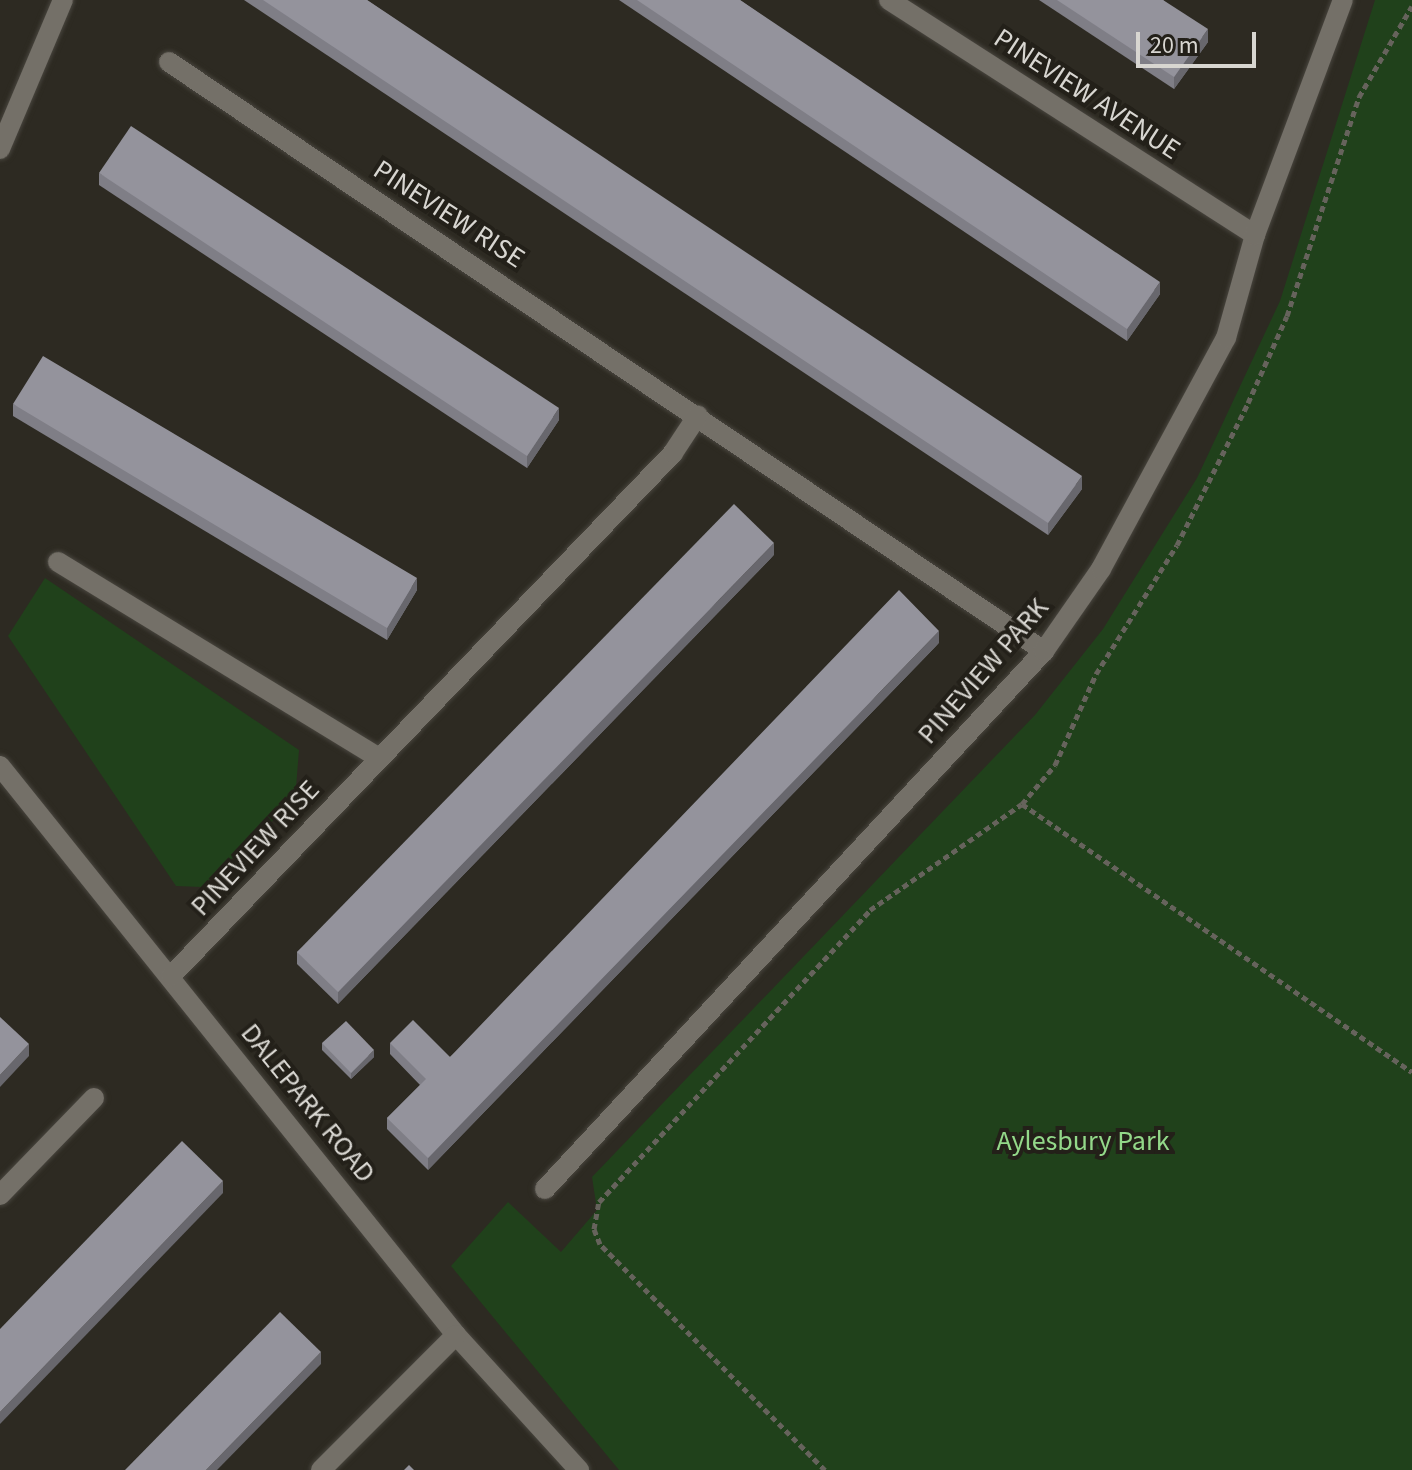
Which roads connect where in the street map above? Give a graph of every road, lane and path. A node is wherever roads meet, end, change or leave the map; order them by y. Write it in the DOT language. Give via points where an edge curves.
graph roads {
  1 [pos="63,0"];
  2 [pos="889,0"];
  3 [pos="1343,0"];
  4 [pos="1412,6"];
  5 [pos="169,62"];
  6 [pos="0,149"];
  7 [pos="1255,235"];
  8 [pos="698,415"];
  9 [pos="58,562"];
  10 [pos="1044,651"];
  11 [pos="379,758"];
  12 [pos="0,766"];
  13 [pos="1022,804"];
  14 [pos="171,976"];
  15 [pos="1412,1072"];
  16 [pos="94,1098"];
  17 [pos="545,1189"];
  18 [pos="0,1195"];
  19 [pos="456,1335"];
  20 [pos="321,1470"];
  21 [pos="579,1470"];
  22 [pos="825,1470"];
  1 -- 6 [label="street"];
  2 -- 7 [label="street, PINEVIEW AVENUE"];
  3 -- 7 [label="street, PINEVIEW PARK"];
  4 -- 13 [label="path" via="1359,97 1287,316 1219,463 1096,674 1055,765"];
  5 -- 8 [label="street, PINEVIEW RISE"];
  7 -- 10 [label="street, PINEVIEW PARK" via="1226,338 1101,569"];
  8 -- 10 [label="street, PINEVIEW RISE"];
  8 -- 11 [label="street, PINEVIEW RISE" via="673,453"];
  9 -- 11 [label="street"];
  10 -- 17 [label="street, PINEVIEW PARK"];
  11 -- 14 [label="street, PINEVIEW RISE"];
  12 -- 14 [label="street, DALEPARK ROAD"];
  13 -- 15 [label="path"];
  13 -- 22 [label="path" via="870,910 599,1202 600,1244"];
  14 -- 19 [label="street, DALEPARK ROAD"];
  16 -- 18 [label="street"];
  19 -- 20 [label="street"];
  19 -- 21 [label="street, DALEPARK ROAD"];
}
